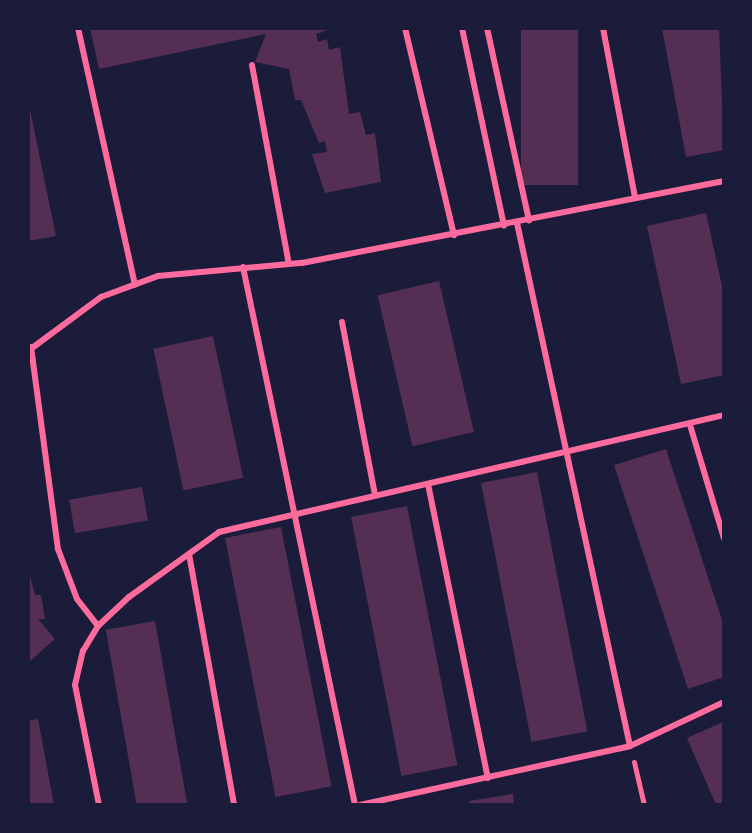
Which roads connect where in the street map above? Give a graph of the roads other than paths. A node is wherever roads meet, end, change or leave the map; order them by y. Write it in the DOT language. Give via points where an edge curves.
graph roads {
  1 [pos="78,28"];
  2 [pos="405,28"];
  3 [pos="462,28"];
  4 [pos="487,28"];
  5 [pos="603,28"];
  6 [pos="252,65"];
  7 [pos="724,181"];
  8 [pos="635,198"];
  9 [pos="529,220"];
  10 [pos="517,223"];
  11 [pos="504,226"];
  12 [pos="454,235"];
  13 [pos="289,264"];
  14 [pos="243,267"];
  15 [pos="135,285"];
  16 [pos="342,322"];
  17 [pos="30,349"];
  18 [pos="724,415"];
  19 [pos="690,425"];
  20 [pos="565,454"];
  21 [pos="428,484"];
  22 [pos="375,495"];
  23 [pos="295,513"];
  24 [pos="724,538"];
  25 [pos="189,554"];
  26 [pos="98,626"];
  27 [pos="724,702"];
  28 [pos="630,746"];
  29 [pos="488,778"];
  30 [pos="399,801"];
  31 [pos="99,805"];
  32 [pos="234,805"];
  33 [pos="357,805"];
  1 -- 15 [label="lane"];
  2 -- 12 [label="lane"];
  3 -- 11 [label="lane"];
  4 -- 9 [label="lane"];
  5 -- 8 [label="lane"];
  6 -- 13 [label="lane"];
  7 -- 8 [label="lane"];
  8 -- 9 [label="lane"];
  9 -- 10 [label="lane"];
  10 -- 11 [label="lane"];
  10 -- 20 [label="lane"];
  11 -- 12 [label="lane"];
  12 -- 13 [label="lane"];
  13 -- 14 [label="lane"];
  14 -- 15 [label="lane" via="158,276"];
  14 -- 23 [label="lane"];
  15 -- 17 [label="lane" via="101,297"];
  16 -- 22 [label="lane"];
  17 -- 26 [label="lane" via="58,549 77,599"];
  18 -- 19 [label="lane"];
  19 -- 20 [label="lane"];
  19 -- 24 [label="lane"];
  20 -- 21 [label="lane"];
  20 -- 28 [label="lane"];
  21 -- 22 [label="lane"];
  21 -- 29 [label="lane"];
  22 -- 23 [label="lane"];
  23 -- 25 [label="lane" via="235,526"];
  23 -- 33 [label="lane"];
  25 -- 26 [label="lane"];
  25 -- 32 [label="lane"];
  26 -- 31 [label="lane" via="83,651 75,685"];
  27 -- 28 [label="lane"];
  28 -- 29 [label="lane"];
  29 -- 30 [label="lane"];
  30 -- 33 [label="lane"];
}
